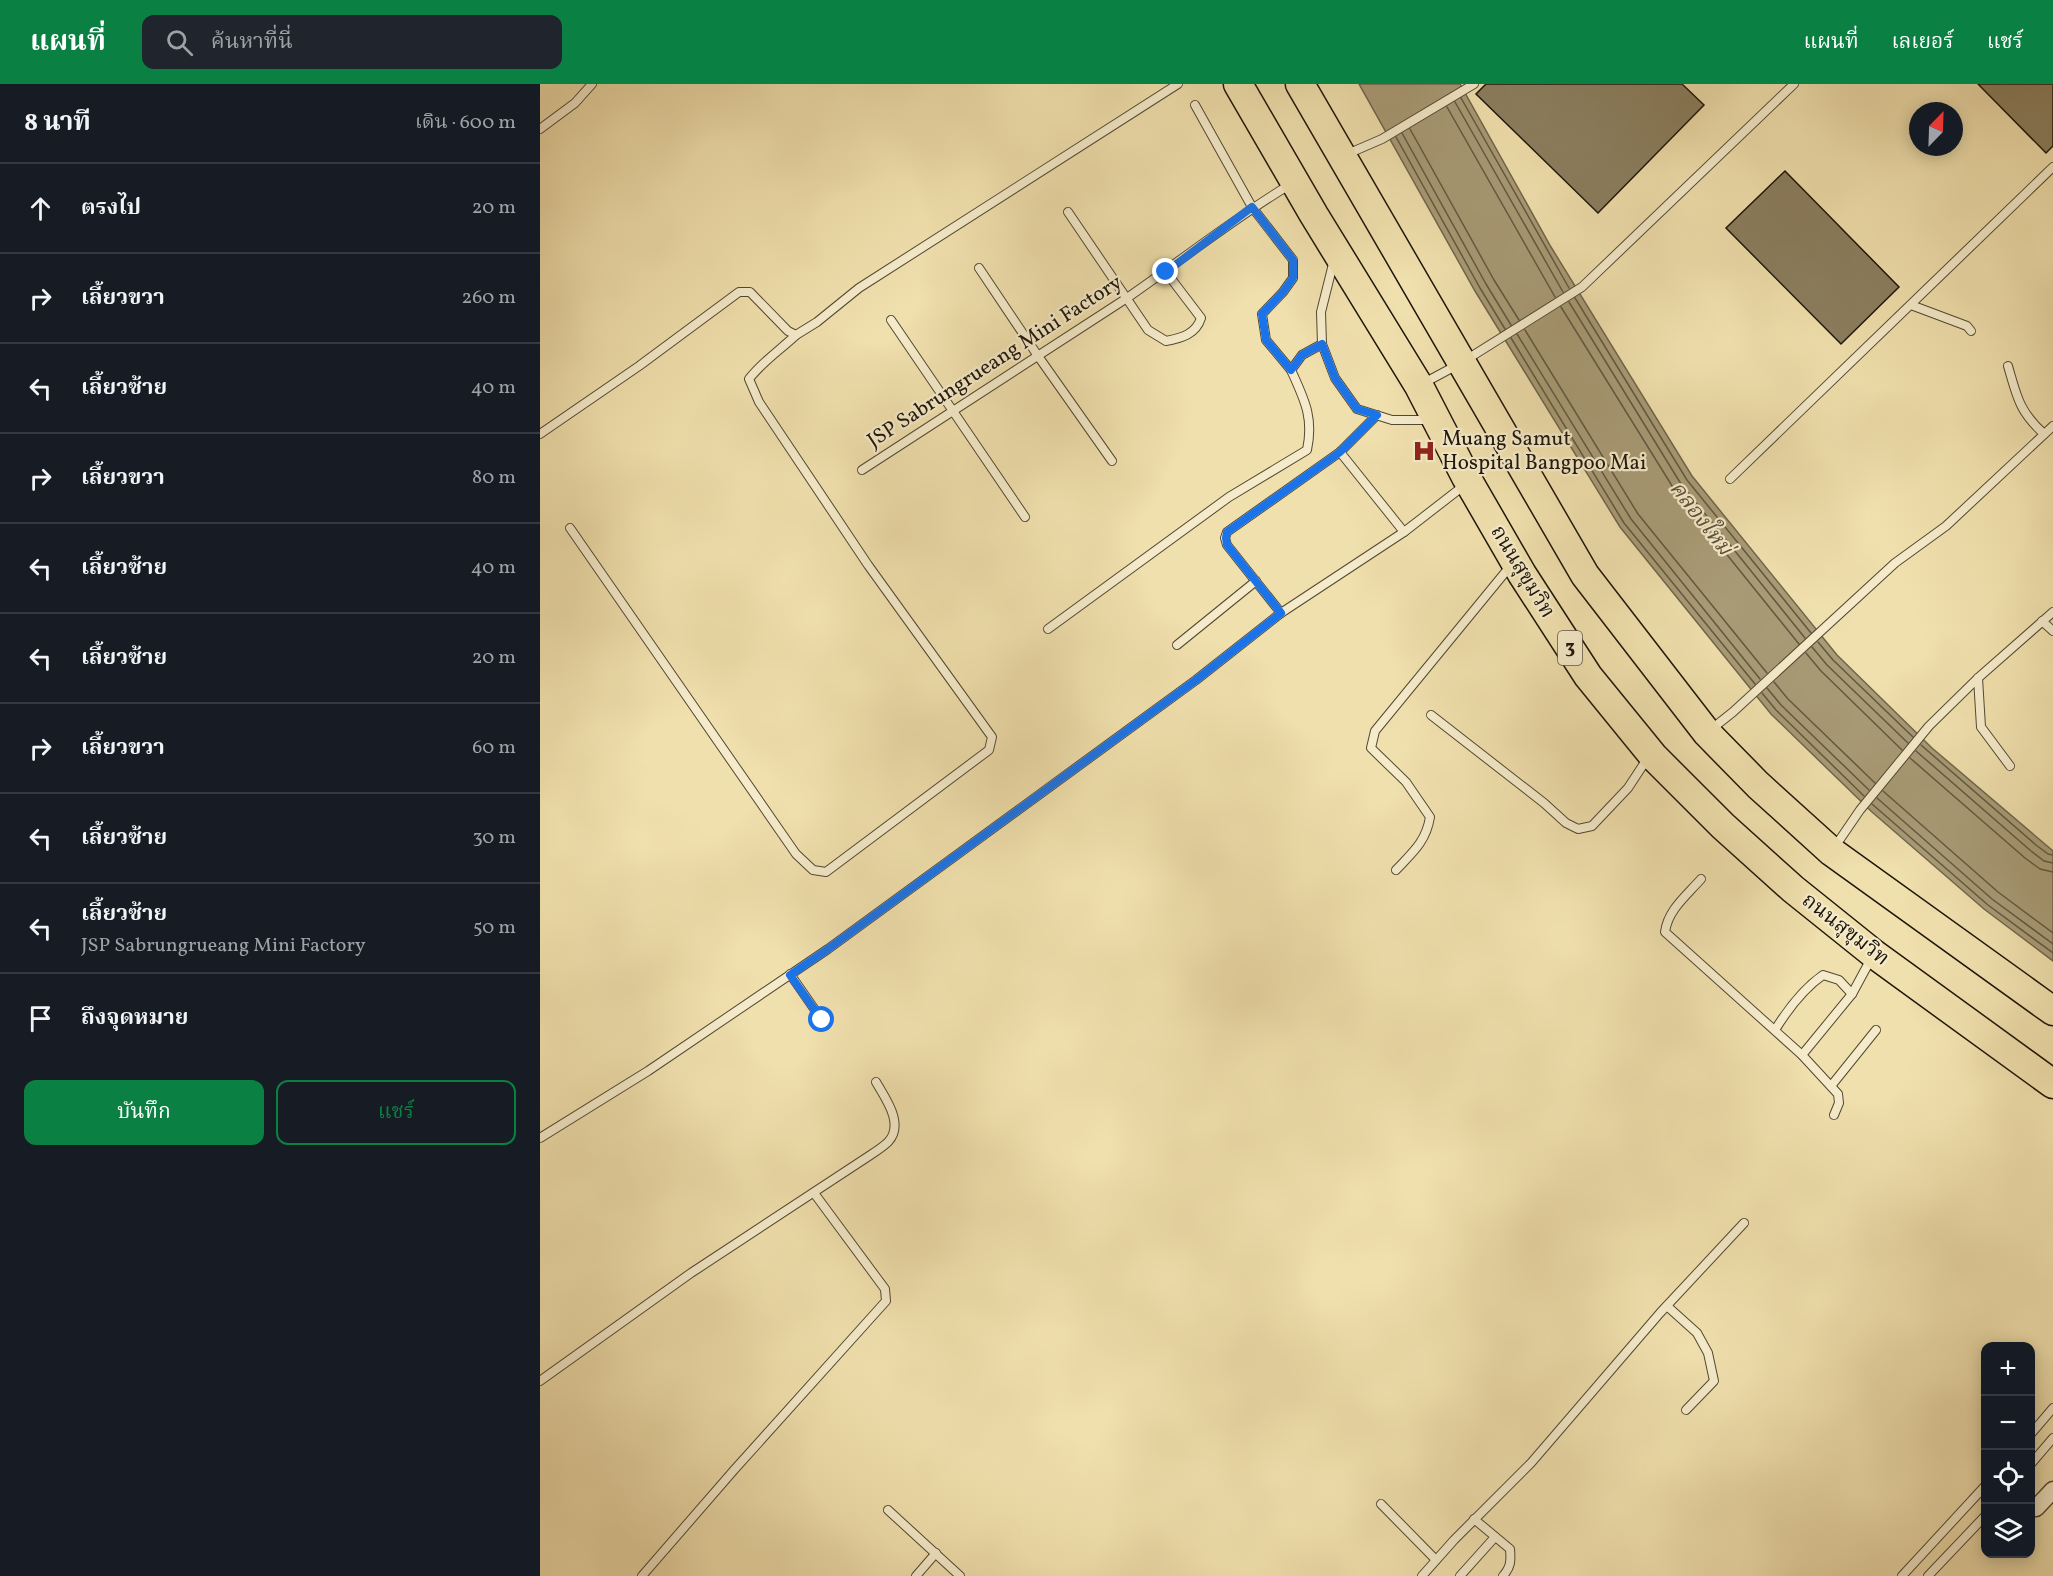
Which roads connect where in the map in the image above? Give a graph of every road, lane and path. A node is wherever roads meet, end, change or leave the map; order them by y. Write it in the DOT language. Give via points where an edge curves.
graph roads {
  1 [pos="592,84"];
  2 [pos="1178,84"];
  3 [pos="1238,84"];
  4 [pos="1300,84"];
  5 [pos="1474,84"];
  6 [pos="1794,84"];
  7 [pos="1195,105"];
  8 [pos="540,129"];
  9 [pos="1342,156"];
  10 [pos="2053,167"];
  11 [pos="1295,182"];
  12 [pos="1252,207"];
  13 [pos="1068,212"];
  14 [pos="1336,251"];
  15 [pos="979,268"];
  16 [pos="1166,272"];
  17 [pos="1127,298"];
  18 [pos="1911,305"];
  19 [pos="891,320"];
  20 [pos="1971,331"];
  21 [pos="796,335"];
  22 [pos="1322,344"];
  23 [pos="1038,356"];
  24 [pos="1461,363"];
  25 [pos="2008,366"];
  26 [pos="1291,370"];
  27 [pos="1419,386"];
  28 [pos="952,412"];
  29 [pos="1377,415"];
  30 [pos="1436,420"];
  31 [pos="2053,426"];
  32 [pos="540,434"];
  33 [pos="2044,434"];
  34 [pos="1340,452"];
  35 [pos="1112,461"];
  36 [pos="862,470"];
  37 [pos="1730,479"];
  38 [pos="1469,482"];
  39 [pos="1025,518"];
  40 [pos="570,528"];
  41 [pos="1404,532"];
  42 [pos="1514,561"];
  43 [pos="1256,581"];
  44 [pos="2053,612"];
  45 [pos="1281,613"];
  46 [pos="2043,621"];
  47 [pos="1048,629"];
  48 [pos="2053,631"];
  49 [pos="1177,645"];
  50 [pos="1978,678"];
  51 [pos="1431,715"];
  52 [pos="1707,733"];
  53 [pos="1651,753"];
  54 [pos="2010,766"];
  55 [pos="1832,852"];
  56 [pos="1396,870"];
  57 [pos="1701,879"];
  58 [pos="1874,954"];
  59 [pos="790,975"];
  60 [pos="1852,994"];
  61 [pos="2053,1011"];
  62 [pos="822,1020"];
  63 [pos="1774,1030"];
  64 [pos="1876,1030"];
  65 [pos="1802,1055"];
  66 [pos="876,1082"];
  67 [pos="2053,1084"];
  68 [pos="1831,1086"];
  69 [pos="1834,1115"];
  70 [pos="540,1138"];
  71 [pos="814,1193"];
  72 [pos="1744,1222"];
  73 [pos="1667,1306"];
  74 [pos="540,1381"];
  75 [pos="2053,1408"];
  76 [pos="1686,1410"];
  77 [pos="2035,1430"];
  78 [pos="2053,1438"];
  79 [pos="2035,1460"];
  80 [pos="1981,1490"];
  81 [pos="2053,1490"];
  82 [pos="1382,1504"];
  83 [pos="2036,1508"];
  84 [pos="888,1510"];
  85 [pos="1474,1519"];
  86 [pos="1981,1520"];
  87 [pos="1495,1537"];
  88 [pos="936,1553"];
  89 [pos="1436,1560"];
  90 [pos="642,1576"];
  91 [pos="916,1576"];
  92 [pos="960,1576"];
  93 [pos="1422,1576"];
  94 [pos="1460,1576"];
  95 [pos="1503,1576"];
  96 [pos="1902,1576"];
  97 [pos="1928,1576"];
  1 -- 8 [label="lane" via="575,103"];
  2 -- 21 [label="lane" via="859,288"];
  3 -- 11 [label="highway, ถนนสุขุมวิท / 3"];
  4 -- 9 [label="highway"];
  5 -- 9 [label="lane" via="1382,139"];
  6 -- 24 [label="lane" via="1582,287"];
  7 -- 12 [label="lane"];
  9 -- 24 [label="highway"];
  10 -- 18 [label="lane"];
  11 -- 12 [label="lane, JSP Sabrungrueang Mini Factory"];
  11 -- 14 [label="highway, ถนนสุขุมวิท / 3"];
  12 -- 16 [label="lane, JSP Sabrungrueang Mini Factory"];
  12 -- 26 [label="lane" via="1293,260 1293,278 1262,314 1266,340"];
  13 -- 17 [label="lane"];
  14 -- 22 [label="lane" via="1321,312"];
  14 -- 27 [label="highway, ถนนสุขุมวิท / 3"];
  15 -- 23 [label="lane"];
  16 -- 17 [label="lane, JSP Sabrungrueang Mini Factory"];
  16 -- 17 [label="lane" via="1201,318 1198,327 1181,339 1166,341 1148,330"];
  17 -- 23 [label="lane, JSP Sabrungrueang Mini Factory"];
  18 -- 20 [label="lane"];
  18 -- 37 [label="lane"];
  19 -- 28 [label="lane"];
  21 -- 32 [label="lane" via="750,292 739,292"];
  21 -- 40 [label="lane" via="749,379 759,402 868,565 992,737 989,750 826,872 813,870 796,854"];
  22 -- 26 [label="lane" via="1302,355"];
  22 -- 29 [label="lane" via="1335,378 1357,409"];
  23 -- 28 [label="lane, JSP Sabrungrueang Mini Factory"];
  23 -- 35 [label="lane"];
  24 -- 27 [label="lane"];
  24 -- 52 [label="highway" via="1584,575"];
  25 -- 33 [label="lane" via="2021,408"];
  26 -- 47 [label="lane" via="1307,409 1311,432 1307,450 1229,497"];
  27 -- 30 [label="highway, ถนนสุขุมวิท / 3"];
  28 -- 36 [label="lane, JSP Sabrungrueang Mini Factory"];
  28 -- 39 [label="lane"];
  29 -- 30 [label="lane" via="1392,420"];
  29 -- 34 [label="lane"];
  30 -- 38 [label="highway, ถนนสุขุมวิท / 3"];
  31 -- 33 [label="lane"];
  33 -- 52 [label="lane" via="1946,526 1895,563"];
  34 -- 41 [label="lane"];
  34 -- 43 [label="lane" via="1227,532 1227,545"];
  38 -- 41 [label="lane"];
  38 -- 42 [label="highway, ถนนสุขุมวิท / 3"];
  41 -- 45 [label="lane"];
  42 -- 53 [label="highway, ถนนสุขุมวิท / 3" via="1588,676"];
  42 -- 56 [label="lane" via="1375,731 1371,748 1406,782 1430,817 1427,832"];
  43 -- 45 [label="lane"];
  43 -- 49 [label="lane"];
  44 -- 46 [label="lane"];
  45 -- 59 [label="lane" via="1196,680"];
  46 -- 48 [label="lane"];
  46 -- 50 [label="lane"];
  50 -- 54 [label="lane" via="1981,727"];
  50 -- 55 [label="lane" via="1929,726 1860,810"];
  51 -- 53 [label="lane" via="1578,829 1592,826 1628,788"];
  52 -- 55 [label="highway"];
  53 -- 58 [label="highway, ถนนสุขุมวิท / 3" via="1740,842"];
  55 -- 61 [label="highway"];
  57 -- 63 [label="lane" via="1675,907 1666,921 1665,932"];
  58 -- 60 [label="lane"];
  58 -- 67 [label="highway, ถนนสุขุมวิท / 3"];
  59 -- 62 [label="lane"];
  59 -- 70 [label="lane"];
  60 -- 63 [label="lane" via="1839,980 1823,975 1790,1007"];
  60 -- 65 [label="lane"];
  63 -- 65 [label="lane"];
  64 -- 68 [label="lane"];
  65 -- 68 [label="lane"];
  66 -- 71 [label="lane" via="896,1127 890,1141"];
  68 -- 69 [label="lane" via="1839,1103"];
  71 -- 74 [label="lane" via="691,1273"];
  71 -- 90 [label="lane" via="885,1289 886,1301"];
  72 -- 73 [label="lane"];
  73 -- 76 [label="lane" via="1697,1333 1708,1353 1714,1382"];
  73 -- 85 [label="lane" via="1531,1463"];
  75 -- 77 [label="lane"];
  78 -- 79 [label="lane"];
  80 -- 96 [label="lane"];
  81 -- 83 [label="street"];
  82 -- 89 [label="lane"];
  84 -- 88 [label="lane"];
  85 -- 87 [label="lane"];
  85 -- 89 [label="lane"];
  86 -- 97 [label="lane"];
  87 -- 94 [label="lane"];
  87 -- 95 [label="lane" via="1510,1549 1509,1569"];
  88 -- 91 [label="lane"];
  88 -- 92 [label="lane"];
  89 -- 93 [label="lane"];
}
